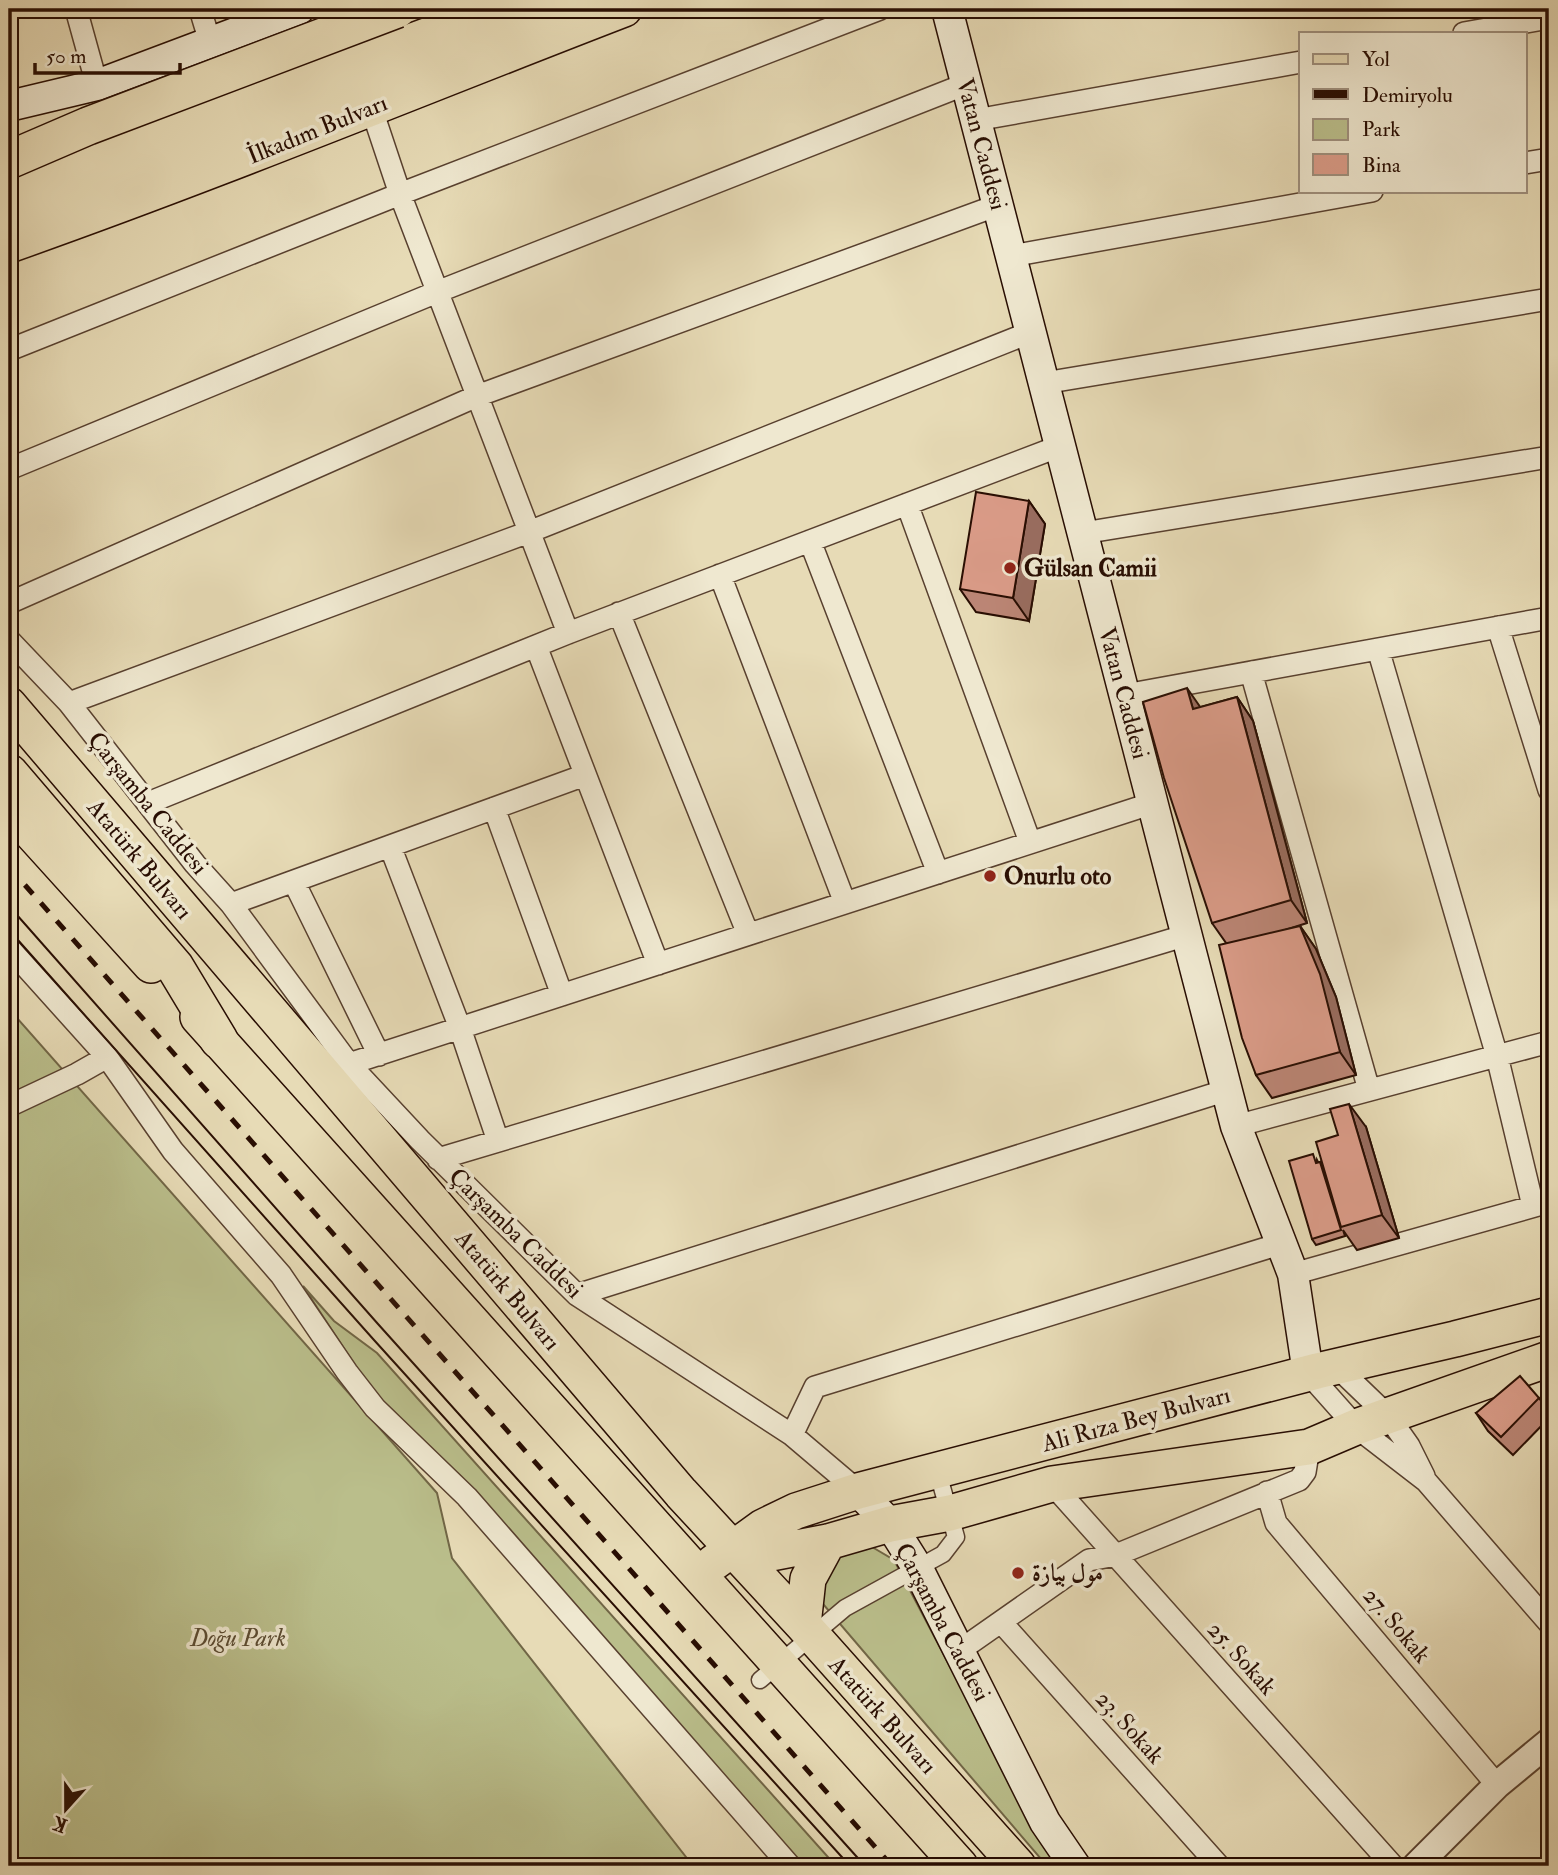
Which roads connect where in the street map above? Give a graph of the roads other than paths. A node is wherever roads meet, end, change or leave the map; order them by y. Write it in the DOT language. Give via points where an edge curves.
graph roads {
  1 [pos="76,9"];
  2 [pos="200,9"];
  3 [pos="298,9"];
  4 [pos="397,9"];
  5 [pos="467,9"];
  6 [pos="502,9"];
  7 [pos="573,9"];
  8 [pos="624,9"];
  9 [pos="880,9"];
  10 [pos="947,9"];
  11 [pos="1549,18"];
  12 [pos="1470,32"];
  13 [pos="210,42"];
  14 [pos="1299,62"];
  15 [pos="967,84"];
  16 [pos="97,85"];
  17 [pos="9,106"];
  18 [pos="371,107"];
  19 [pos="976,120"];
  20 [pos="9,153"];
  21 [pos="1549,159"];
  22 [pos="9,160"];
  23 [pos="1526,163"];
  24 [pos="9,185"];
  25 [pos="1366,192"];
  26 [pos="400,194"];
  27 [pos="998,205"];
  28 [pos="14,241"];
  29 [pos="1011,256"];
  30 [pos="437,292"];
  31 [pos="1549,299"];
  32 [pos="1031,332"];
  33 [pos="9,350"];
  34 [pos="1044,383"];
  35 [pos="477,396"];
  36 [pos="1060,446"];
  37 [pos="1549,457"];
  38 [pos="9,469"];
  39 [pos="907,504"];
  40 [pos="529,532"];
  41 [pos="1083,533"];
  42 [pos="810,541"];
  43 [pos="720,575"];
  44 [pos="9,603"];
  45 [pos="619,613"];
  46 [pos="1549,618"];
  47 [pos="1498,627"];
  48 [pos="568,633"];
  49 [pos="9,640"];
  50 [pos="536,646"];
  51 [pos="1378,649"];
  52 [pos="1251,672"];
  53 [pos="1125,695"];
  54 [pos="69,703"];
  55 [pos="9,705"];
  56 [pos="9,773"];
  57 [pos="585,775"];
  58 [pos="1549,790"];
  59 [pos="148,803"];
  60 [pos="1153,803"];
  61 [pos="9,808"];
  62 [pos="494,808"];
  63 [pos="1030,842"];
  64 [pos="390,846"];
  65 [pos="938,873"];
  66 [pos="294,882"];
  67 [pos="845,903"];
  68 [pos="231,904"];
  69 [pos="748,934"];
  70 [pos="1187,935"];
  71 [pos="9,948"];
  72 [pos="658,964"];
  73 [pos="562,995"];
  74 [pos="460,1028"];
  75 [pos="219,1040"];
  76 [pos="1549,1042"];
  77 [pos="379,1055"];
  78 [pos="1497,1056"];
  79 [pos="107,1057"];
  80 [pos="349,1064"];
  81 [pos="1227,1090"];
  82 [pos="1369,1090"];
  83 [pos="9,1106"];
  84 [pos="1236,1126"];
  85 [pos="498,1141"];
  86 [pos="438,1159"];
  87 [pos="1541,1204"];
  88 [pos="1283,1243"];
  89 [pos="1295,1283"];
  90 [pos="577,1294"];
  91 [pos="1549,1315"];
  92 [pos="1549,1360"];
  93 [pos="1322,1370"];
  94 [pos="1388,1416"];
  95 [pos="1356,1427"];
  96 [pos="792,1435"];
  97 [pos="1309,1447"];
  98 [pos="936,1464"];
  99 [pos="1426,1481"];
  100 [pos="1052,1484"];
  101 [pos="858,1491"];
  102 [pos="1267,1492"];
  103 [pos="950,1513"];
  104 [pos="890,1524"];
  105 [pos="828,1542"];
  106 [pos="732,1550"];
  107 [pos="1116,1555"];
  108 [pos="917,1567"];
  109 [pos="698,1573"];
  110 [pos="1002,1623"];
  111 [pos="1549,1623"];
  112 [pos="808,1630"];
  113 [pos="959,1651"];
  114 [pos="770,1672"];
  115 [pos="1549,1742"];
  116 [pos="1497,1785"];
  117 [pos="790,1866"];
  118 [pos="960,1866"];
  119 [pos="1018,1866"];
  120 [pos="1075,1866"];
  121 [pos="1219,1866"];
  122 [pos="1393,1866"];
  123 [pos="1416,1866"];
  1 -- 16 [label="street"];
  2 -- 13 [label="street"];
  3 -- 13 [label="main road"];
  4 -- 22 [label="highway, bridge"];
  5 -- 20 [label="main road" via="388,44"];
  6 -- 24 [label="highway, İlkadım Bulvarı" via="57,174"];
  7 -- 28 [label="highway, İlkadım Bulvarı" via="40,214"];
  8 -- 18 [label="main road, İlkadım Bulvarı"];
  9 -- 26 [label="street"];
  10 -- 15 [label="main road, Vatan Caddesi"];
  11 -- 12 [label="street"];
  13 -- 16 [label="main road"];
  14 -- 19 [label="street"];
  15 -- 19 [label="main road, Vatan Caddesi"];
  15 -- 30 [label="street"];
  16 -- 17 [label="main road"];
  18 -- 26 [label="street"];
  18 -- 28 [label="main road, İlkadım Bulvarı"];
  19 -- 27 [label="main road, Vatan Caddesi"];
  21 -- 23 [label="street"];
  25 -- 29 [label="street"];
  26 -- 30 [label="street"];
  26 -- 33 [label="street"];
  27 -- 29 [label="main road, Vatan Caddesi"];
  27 -- 35 [label="street"];
  29 -- 32 [label="main road, Vatan Caddesi"];
  30 -- 35 [label="street"];
  30 -- 38 [label="street"];
  31 -- 34 [label="street"];
  32 -- 34 [label="main road, Vatan Caddesi"];
  32 -- 40 [label="street"];
  34 -- 36 [label="main road, Vatan Caddesi"];
  35 -- 40 [label="street"];
  35 -- 44 [label="street"];
  36 -- 39 [label="street"];
  36 -- 41 [label="main road, Vatan Caddesi"];
  37 -- 41 [label="street"];
  39 -- 42 [label="street"];
  39 -- 63 [label="street"];
  40 -- 48 [label="street"];
  40 -- 54 [label="street"];
  41 -- 53 [label="main road, Vatan Caddesi"];
  42 -- 43 [label="street"];
  42 -- 65 [label="street"];
  43 -- 45 [label="street"];
  43 -- 67 [label="street"];
  45 -- 48 [label="street"];
  45 -- 69 [label="street"];
  46 -- 47 [label="street"];
  47 -- 51 [label="street"];
  47 -- 58 [label="street"];
  48 -- 50 [label="street"];
  49 -- 54 [label="street, Çarşamba Caddesi"];
  50 -- 57 [label="street"];
  50 -- 59 [label="street"];
  51 -- 52 [label="street"];
  51 -- 78 [label="street"];
  52 -- 53 [label="street"];
  52 -- 82 [label="street"];
  53 -- 60 [label="main road, Vatan Caddesi"];
  54 -- 59 [label="street, Çarşamba Caddesi"];
  55 -- 106 [label="main road, Atatürk Bulvarı"];
  56 -- 75 [label="highway" via="175,967"];
  57 -- 62 [label="street"];
  57 -- 72 [label="street"];
  59 -- 68 [label="street, Çarşamba Caddesi"];
  60 -- 63 [label="street"];
  60 -- 70 [label="main road, Vatan Caddesi"];
  61 -- 75 [label="main road, Atatürk Bulvarı"];
  62 -- 64 [label="street"];
  62 -- 73 [label="street"];
  63 -- 65 [label="street"];
  64 -- 66 [label="street"];
  64 -- 74 [label="street"];
  65 -- 67 [label="street"];
  66 -- 68 [label="street"];
  66 -- 77 [label="street"];
  67 -- 69 [label="street"];
  68 -- 80 [label="street, Çarşamba Caddesi"];
  69 -- 72 [label="street"];
  70 -- 81 [label="main road, Vatan Caddesi"];
  70 -- 85 [label="street"];
  71 -- 79 [label="street"];
  72 -- 73 [label="street"];
  73 -- 74 [label="street"];
  74 -- 77 [label="street"];
  74 -- 85 [label="street"];
  75 -- 109 [label="main road, Atatürk Bulvarı"];
  76 -- 78 [label="street"];
  77 -- 80 [label="street"];
  78 -- 82 [label="street"];
  78 -- 87 [label="street"];
  79 -- 83 [label="street"];
  79 -- 117 [label="street" via="173,1151 281,1275 375,1408 467,1497"];
  80 -- 86 [label="street, Çarşamba Caddesi"];
  81 -- 84 [label="main road, Vatan Caddesi"];
  81 -- 90 [label="street"];
  82 -- 84 [label="street"];
  84 -- 88 [label="main road, Vatan Caddesi"];
  85 -- 86 [label="street"];
  86 -- 90 [label="street, Çarşamba Caddesi"];
  87 -- 89 [label="street"];
  88 -- 89 [label="main road, Vatan Caddesi"];
  88 -- 96 [label="street" via="815,1387"];
  89 -- 93 [label="main road, Vatan Caddesi"];
  90 -- 96 [label="street, Çarşamba Caddesi"];
  91 -- 93 [label="main road, Ali Rıza Bey Bulvarı"];
  92 -- 94 [label="main road, Ali Rıza Bey Bulvarı"];
  93 -- 94 [label="street"];
  93 -- 95 [label="street"];
  93 -- 98 [label="main road, Ali Rıza Bey Bulvarı"];
  94 -- 95 [label="main road, Ali Rıza Bey Bulvarı"];
  94 -- 99 [label="street"];
  95 -- 97 [label="main road, Ali Rıza Bey Bulvarı"];
  95 -- 99 [label="street"];
  96 -- 101 [label="street, Çarşamba Caddesi"];
  97 -- 100 [label="main road, Ali Rıza Bey Bulvarı"];
  97 -- 102 [label="street" via="1299,1480"];
  98 -- 101 [label="main road, Ali Rıza Bey Bulvarı"];
  98 -- 103 [label="street"];
  99 -- 111 [label="street"];
  100 -- 103 [label="main road, Ali Rıza Bey Bulvarı"];
  100 -- 107 [label="street, 25. Sokak"];
  101 -- 104 [label="main road, Çarşamba Caddesi"];
  101 -- 106 [label="main road, Ali Rıza Bey Bulvarı" via="796,1511 763,1527"];
  102 -- 107 [label="street"];
  102 -- 116 [label="street, 27. Sokak" via="1276,1523"];
  103 -- 104 [label="main road, Ali Rıza Bey Bulvarı"];
  103 -- 108 [label="street" via="956,1537 943,1554"];
  104 -- 105 [label="main road, Ali Rıza Bey Bulvarı"];
  104 -- 108 [label="main road, Çarşamba Caddesi"];
  105 -- 106 [label="main road, Ali Rıza Bey Bulvarı" via="771,1553"];
  105 -- 112 [label="main road" via="808,1579"];
  106 -- 109 [label="main road, Ali Rıza Bey Bulvarı"];
  106 -- 112 [label="main road, Atatürk Bulvarı"];
  107 -- 110 [label="street" via="1090,1560"];
  107 -- 122 [label="street, 25. Sokak"];
  108 -- 112 [label="street"];
  108 -- 113 [label="main road, Çarşamba Caddesi"];
  109 -- 114 [label="main road, Atatürk Bulvarı"];
  110 -- 113 [label="street"];
  110 -- 121 [label="street, 23. Sokak"];
  112 -- 114 [label="street"];
  112 -- 119 [label="main road, Atatürk Bulvarı"];
  113 -- 120 [label="main road, Çarşamba Caddesi" via="1045,1822"];
  114 -- 118 [label="main road, Atatürk Bulvarı"];
  115 -- 116 [label="street"];
  116 -- 123 [label="street"];
}
